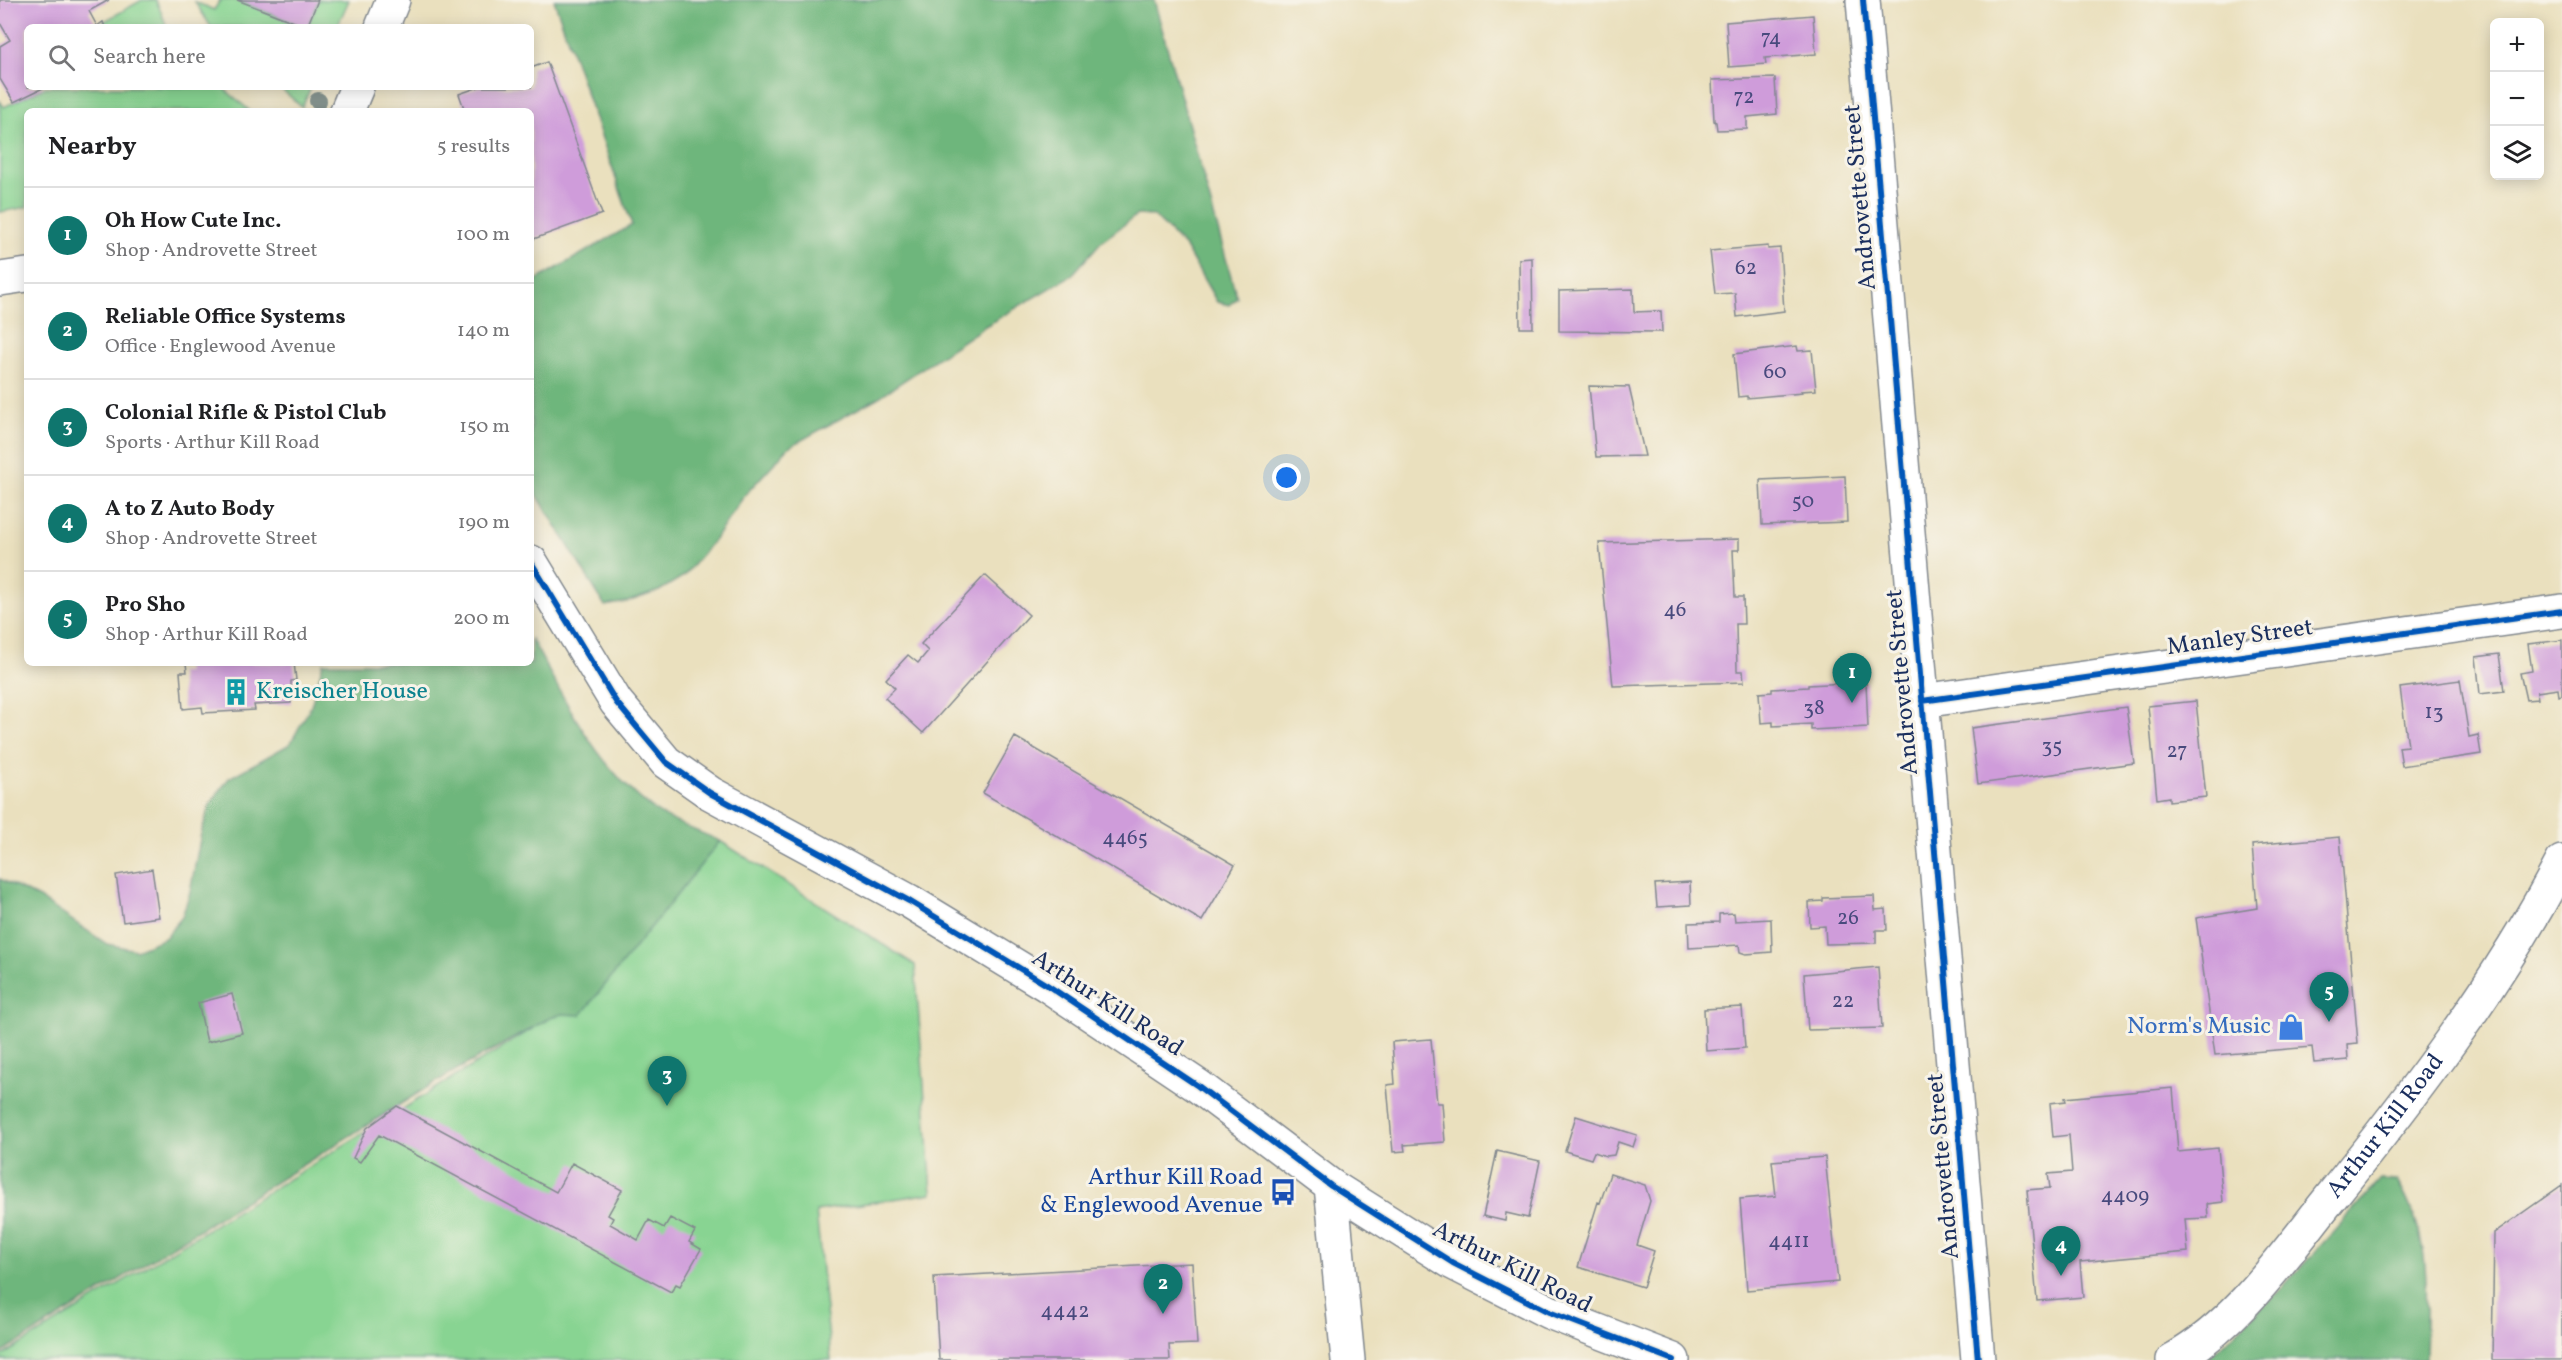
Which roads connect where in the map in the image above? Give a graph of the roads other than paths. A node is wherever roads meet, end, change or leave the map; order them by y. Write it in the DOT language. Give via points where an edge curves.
graph roads {
  1 [pos="393,0"];
  2 [pos="1863,0"];
  3 [pos="383,24"];
  4 [pos="356,90"];
  5 [pos="348,108"];
  6 [pos="24,275"];
  7 [pos="0,279"];
  8 [pos="534,567"];
  9 [pos="2562,610"];
  10 [pos="1922,701"];
  11 [pos="2562,862"];
  12 [pos="1330,1186"];
  13 [pos="1348,1360"];
  14 [pos="1673,1360"];
  15 [pos="1978,1360"];
  16 [pos="2173,1360"];
  1 -- 3 [label="street"];
  2 -- 10 [label="street, Androvette Street"];
  4 -- 5 [label="street"];
  6 -- 7 [label="street"];
  8 -- 12 [label="street, Arthur Kill Road" via="616,702 666,762 710,793 909,901 1047,985 1198,1086"];
  9 -- 10 [label="street, Manley Street"];
  10 -- 15 [label="street, Androvette Street"];
  11 -- 16 [label="street, Arthur Kill Road" via="2500,969 2406,1104 2263,1280 2231,1314"];
  12 -- 13 [label="street"];
  12 -- 14 [label="street, Arthur Kill Road" via="1453,1263 1549,1312"];
}
